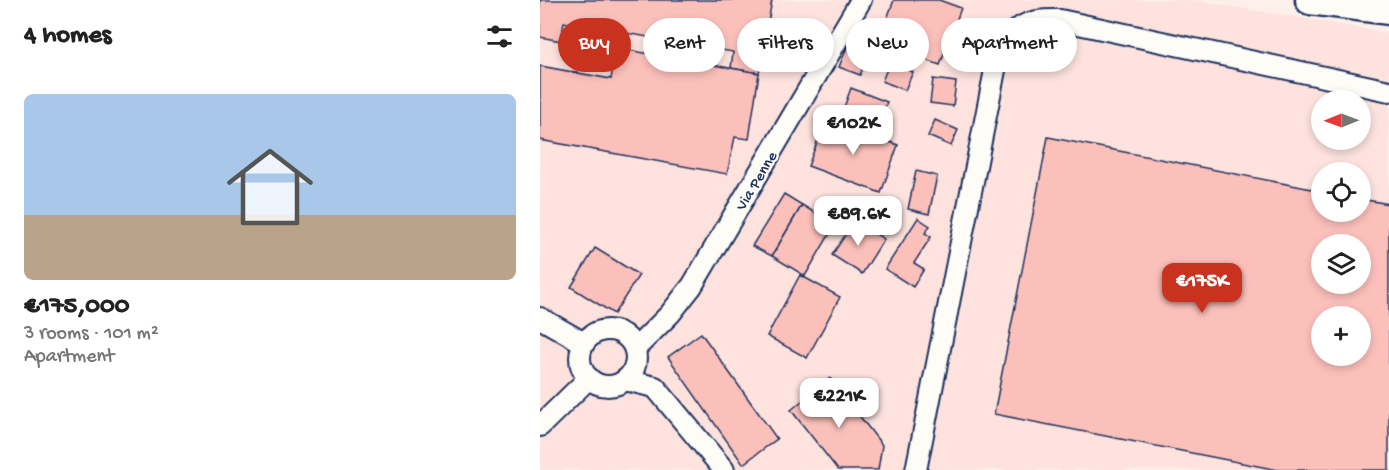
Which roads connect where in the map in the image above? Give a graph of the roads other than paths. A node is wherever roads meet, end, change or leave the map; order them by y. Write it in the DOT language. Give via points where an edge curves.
graph roads {
  1 [pos="861,0"];
  2 [pos="1310,0"];
  3 [pos="1389,10"];
  4 [pos="1389,91"];
  5 [pos="540,318"];
  6 [pos="585,343"];
  7 [pos="635,349"];
  8 [pos="589,378"];
  9 [pos="625,380"];
  10 [pos="540,426"];
  11 [pos="724,470"];
  12 [pos="916,470"];
  1 -- 7 [label="street, Via Penne" via="692,286"];
  2 -- 3 [label="highway"];
  4 -- 12 [label="street" via="1060,20 1033,19 1009,36 998,60"];
  5 -- 6 [label="street"];
  6 -- 7 [label="street" via="596,332 612,330 626,336"];
  6 -- 8 [label="street" via="580,361"];
  7 -- 9 [label="street" via="634,370"];
  8 -- 9 [label="street" via="607,386"];
  8 -- 10 [label="street"];
  9 -- 11 [label="street" via="656,387"];
}
